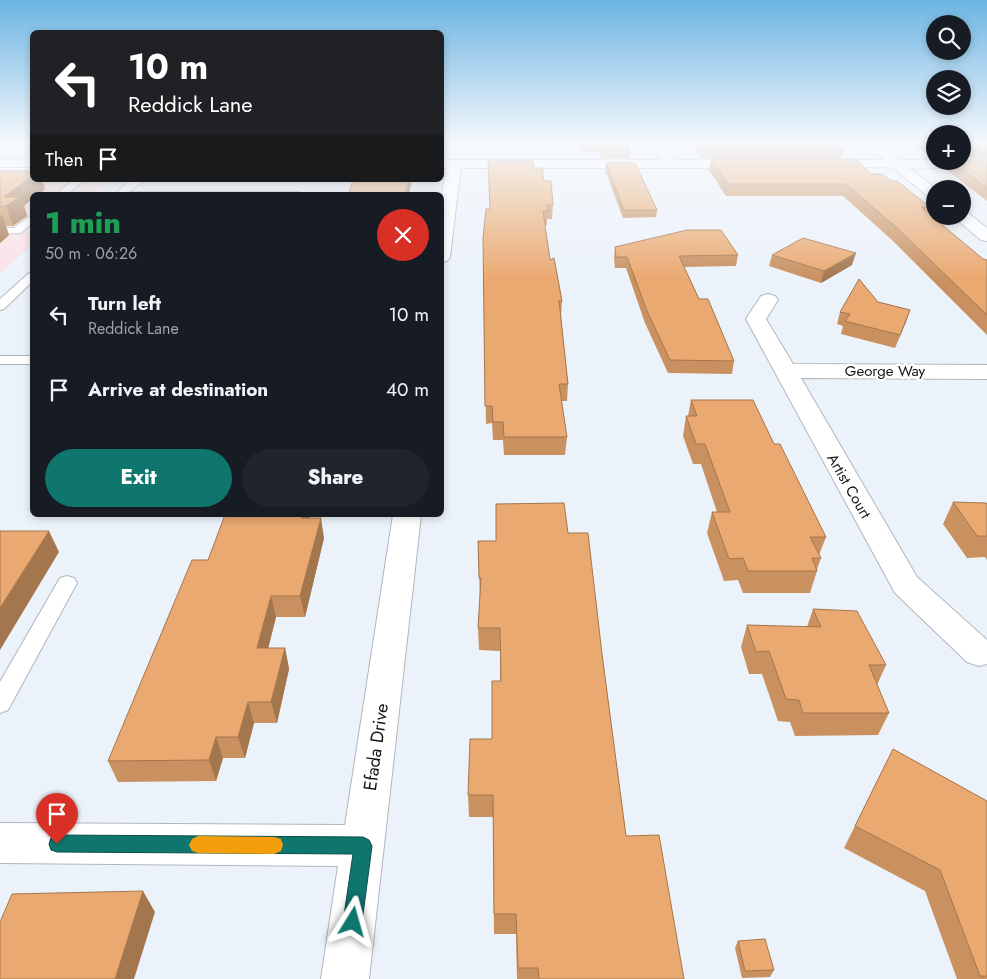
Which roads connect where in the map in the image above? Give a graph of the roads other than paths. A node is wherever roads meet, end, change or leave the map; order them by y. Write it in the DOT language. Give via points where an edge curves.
graph roads {
  1 [pos="445,188"];
  2 [pos="444,210"];
  3 [pos="30,220"];
  4 [pos="971,223"];
  5 [pos="0,231"];
  6 [pos="987,236"];
  7 [pos="30,278"];
  8 [pos="768,300"];
  9 [pos="0,306"];
  10 [pos="0,360"];
  11 [pos="30,360"];
  12 [pos="784,371"];
  13 [pos="987,372"];
  14 [pos="407,517"];
  15 [pos="67,583"];
  16 [pos="979,653"];
  17 [pos="0,703"];
  18 [pos="0,843"];
  19 [pos="363,846"];
  20 [pos="345,979"];
  1 -- 2 [label="street"];
  3 -- 5 [label="lane" via="17,231"];
  4 -- 6 [label="street"];
  7 -- 9 [label="lane"];
  8 -- 12 [label="street, Artist Court" via="756,319"];
  10 -- 11 [label="lane"];
  12 -- 13 [label="street, George Way"];
  12 -- 16 [label="street, Artist Court" via="906,585"];
  14 -- 19 [label="street, Efada Drive"];
  15 -- 17 [label="lane"];
  18 -- 19 [label="street"];
  19 -- 20 [label="street, Efada Drive"];
}
